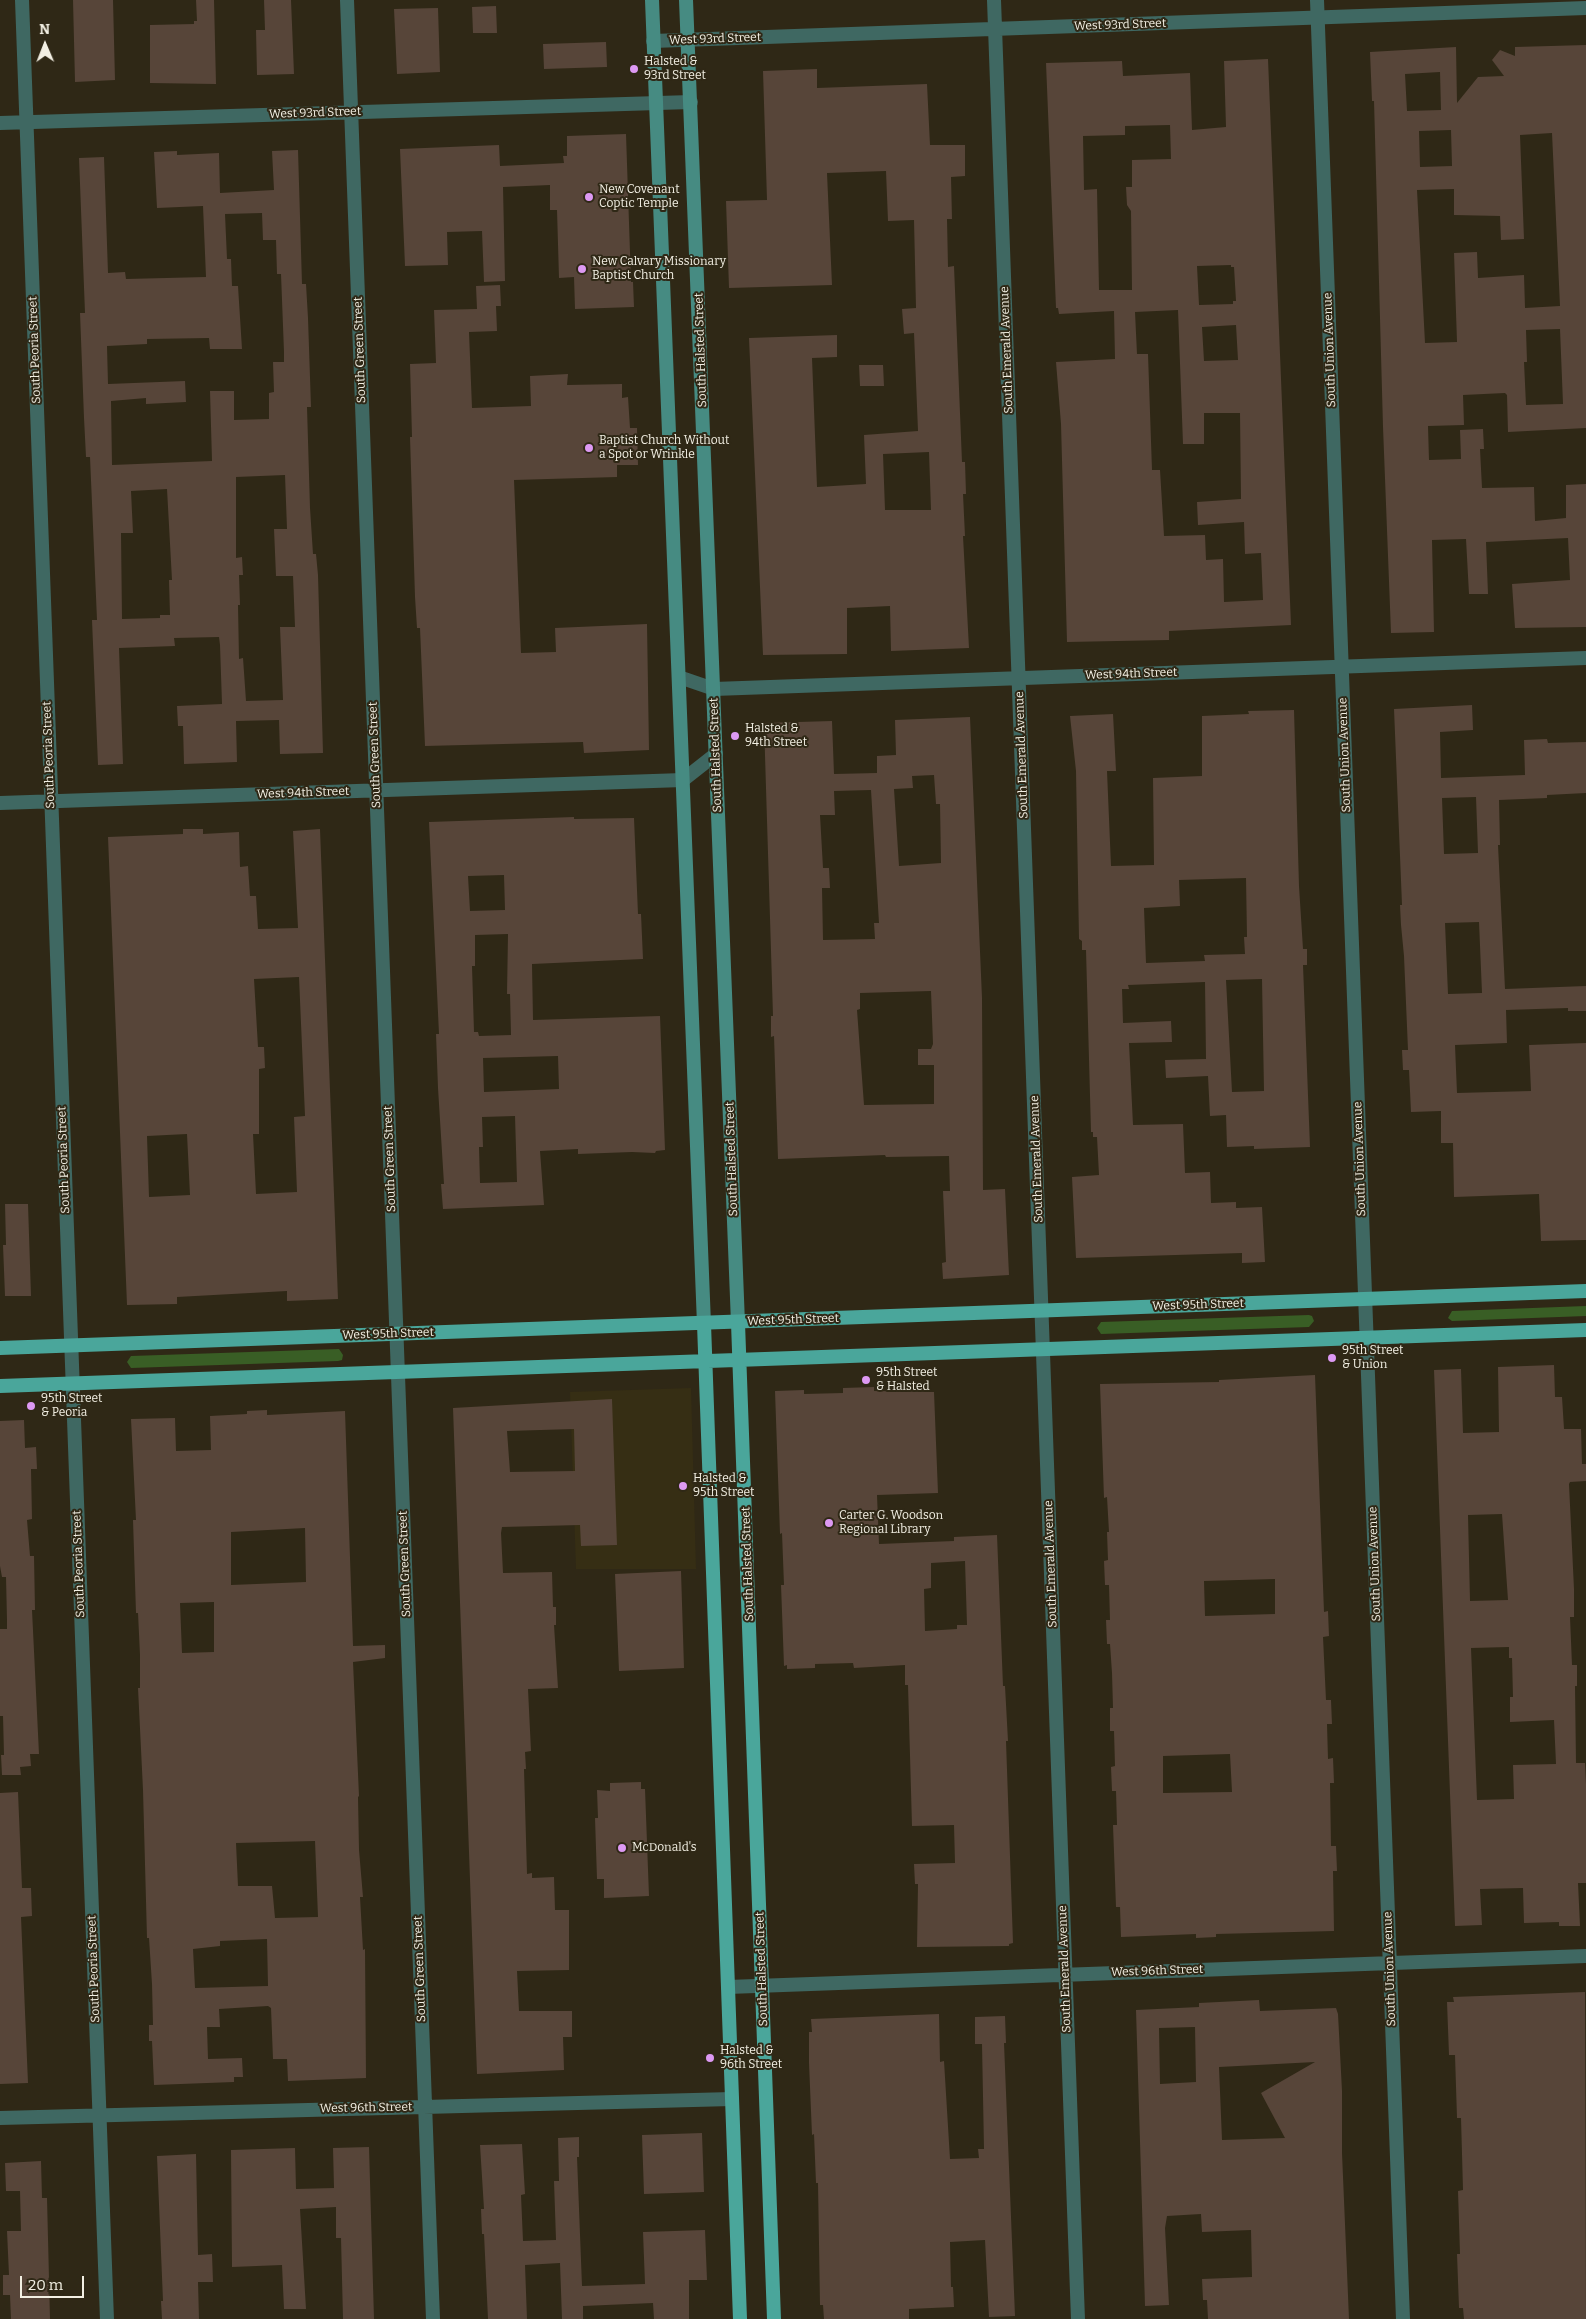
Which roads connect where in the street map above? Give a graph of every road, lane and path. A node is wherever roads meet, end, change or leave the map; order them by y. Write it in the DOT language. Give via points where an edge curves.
graph roads {
  1 [pos="22,0"];
  2 [pos="347,0"];
  3 [pos="652,0"];
  4 [pos="686,0"];
  5 [pos="994,0"];
  6 [pos="1317,0"];
  7 [pos="1586,8"];
  8 [pos="1318,17"];
  9 [pos="995,29"];
  10 [pos="688,40"];
  11 [pos="654,41"];
  12 [pos="691,102"];
  13 [pos="656,103"];
  14 [pos="351,112"];
  15 [pos="26,122"];
  16 [pos="0,123"];
  17 [pos="1586,658"];
  18 [pos="1342,667"];
  19 [pos="679,677"];
  20 [pos="1019,678"];
  21 [pos="714,689"];
  22 [pos="716,754"];
  23 [pos="683,780"];
  24 [pos="376,791"];
  25 [pos="51,802"];
  26 [pos="0,803"];
  27 [pos="1586,1291"];
  28 [pos="1365,1299"];
  29 [pos="1042,1311"];
  30 [pos="738,1323"];
  31 [pos="704,1324"];
  32 [pos="1586,1330"];
  33 [pos="396,1334"];
  34 [pos="1367,1337"];
  35 [pos="71,1345"];
  36 [pos="0,1348"];
  37 [pos="1044,1349"];
  38 [pos="739,1360"];
  39 [pos="705,1361"];
  40 [pos="398,1371"];
  41 [pos="72,1384"];
  42 [pos="0,1386"];
  43 [pos="1586,1956"];
  44 [pos="1390,1963"];
  45 [pos="1065,1975"];
  46 [pos="762,1985"];
  47 [pos="728,1986"];
  48 [pos="732,2099"];
  49 [pos="425,2107"];
  50 [pos="99,2115"];
  51 [pos="0,2118"];
  52 [pos="107,2319"];
  53 [pos="433,2319"];
  54 [pos="740,2319"];
  55 [pos="774,2319"];
  56 [pos="1078,2319"];
  57 [pos="1403,2319"];
  1 -- 15 [label="street, South Peoria Street"];
  2 -- 14 [label="street, South Green Street"];
  3 -- 11 [label="main road"];
  4 -- 10 [label="main road, South Halsted Street"];
  5 -- 9 [label="street, South Emerald Avenue"];
  6 -- 8 [label="street, South Union Avenue"];
  7 -- 8 [label="street, West 93rd Street"];
  8 -- 9 [label="street, West 93rd Street"];
  8 -- 18 [label="street, South Union Avenue"];
  9 -- 10 [label="street, West 93rd Street"];
  9 -- 20 [label="street, South Emerald Avenue"];
  10 -- 11 [label="street, West 93rd Street"];
  10 -- 12 [label="main road, South Halsted Street"];
  11 -- 13 [label="main road"];
  12 -- 13 [label="street, West 93rd Street"];
  12 -- 21 [label="main road, South Halsted Street"];
  13 -- 14 [label="street, West 93rd Street"];
  13 -- 19 [label="main road"];
  14 -- 15 [label="street, West 93rd Street"];
  14 -- 24 [label="street, South Green Street"];
  15 -- 16 [label="street, West 93rd Street"];
  15 -- 25 [label="street, South Peoria Street"];
  17 -- 18 [label="street, West 94th Street"];
  18 -- 20 [label="street, West 94th Street"];
  18 -- 28 [label="street, South Union Avenue"];
  19 -- 21 [label="street, West 94th Street"];
  19 -- 23 [label="main road"];
  20 -- 21 [label="street, West 94th Street"];
  20 -- 29 [label="street, South Emerald Avenue"];
  21 -- 22 [label="main road, South Halsted Street"];
  22 -- 23 [label="street"];
  22 -- 30 [label="main road, South Halsted Street"];
  23 -- 24 [label="street, West 94th Street"];
  23 -- 31 [label="main road"];
  24 -- 25 [label="street, West 94th Street"];
  24 -- 33 [label="street, South Green Street"];
  25 -- 26 [label="street, West 94th Street"];
  25 -- 35 [label="street, South Peoria Street"];
  27 -- 28 [label="main road, West 95th Street"];
  28 -- 29 [label="main road, West 95th Street"];
  28 -- 34 [label="street, South Union Avenue"];
  29 -- 30 [label="main road, West 95th Street"];
  29 -- 37 [label="street, South Emerald Avenue"];
  30 -- 31 [label="main road, West 95th Street"];
  30 -- 38 [label="main road, South Halsted Street"];
  31 -- 33 [label="main road, West 95th Street"];
  31 -- 39 [label="main road"];
  32 -- 34 [label="main road"];
  33 -- 35 [label="main road, West 95th Street"];
  33 -- 40 [label="street, South Green Street"];
  34 -- 37 [label="main road"];
  34 -- 44 [label="street, South Union Avenue"];
  35 -- 36 [label="main road, West 95th Street"];
  35 -- 41 [label="street, South Peoria Street"];
  37 -- 38 [label="main road"];
  37 -- 45 [label="street, South Emerald Avenue"];
  38 -- 39 [label="main road"];
  38 -- 46 [label="main road, South Halsted Street"];
  39 -- 40 [label="main road"];
  39 -- 47 [label="main road"];
  40 -- 41 [label="main road"];
  40 -- 49 [label="street, South Green Street"];
  41 -- 42 [label="main road"];
  41 -- 50 [label="street, South Peoria Street"];
  43 -- 44 [label="street, West 96th Street"];
  44 -- 45 [label="street, West 96th Street"];
  44 -- 57 [label="street, South Union Avenue"];
  45 -- 46 [label="street, West 96th Street"];
  45 -- 56 [label="street, South Emerald Avenue"];
  46 -- 47 [label="street, West 96th Street"];
  46 -- 55 [label="main road, South Halsted Street"];
  47 -- 48 [label="main road"];
  48 -- 49 [label="street, West 96th Street"];
  48 -- 54 [label="main road"];
  49 -- 50 [label="street, West 96th Street"];
  49 -- 53 [label="street, South Green Street"];
  50 -- 51 [label="street, West 96th Street"];
  50 -- 52 [label="street, South Peoria Street"];
}
